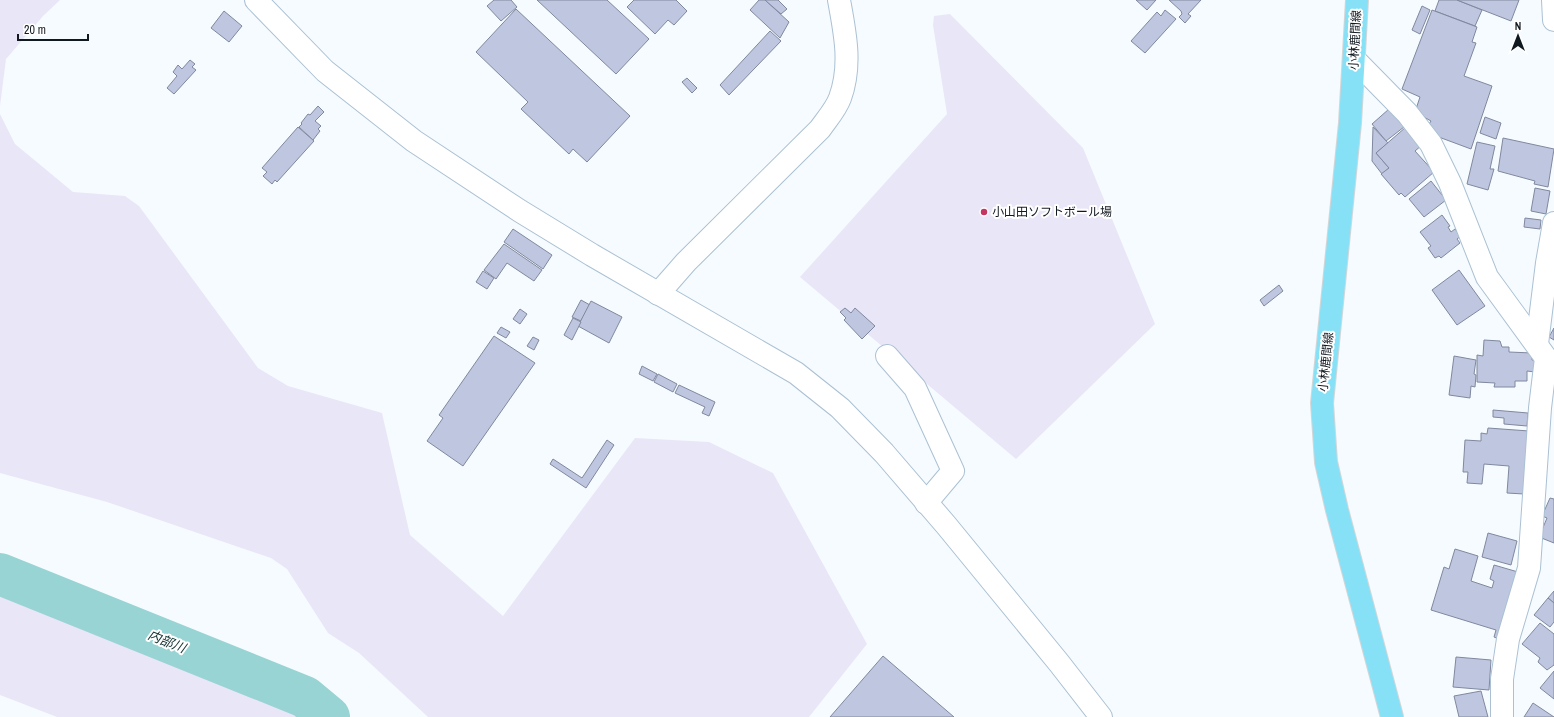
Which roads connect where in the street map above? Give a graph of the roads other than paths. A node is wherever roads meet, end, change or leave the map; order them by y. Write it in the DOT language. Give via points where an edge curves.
graph roads {
  1 [pos="256,0"];
  2 [pos="839,0"];
  3 [pos="1356,0"];
  4 [pos="1553,0"];
  5 [pos="1554,20"];
  6 [pos="1354,59"];
  7 [pos="1554,223"];
  8 [pos="1550,280"];
  9 [pos="658,294"];
  10 [pos="1537,344"];
  11 [pos="887,356"];
  12 [pos="926,503"];
  13 [pos="1101,717"];
  14 [pos="1392,717"];
  15 [pos="1502,717"];
  1 -- 9 [label="street" via="325,70 414,141 520,211"];
  2 -- 9 [label="street" via="847,44 845,78 840,99 820,129 686,262"];
  3 -- 6 [label="main road, 小林鹿間線"];
  4 -- 5 [label="street"];
  6 -- 10 [label="street" via="1407,113 1431,144 1450,182 1488,277"];
  6 -- 14 [label="main road, 小林鹿間線" via="1322,403 1326,462"];
  7 -- 8 [label="street"];
  8 -- 10 [label="street"];
  9 -- 12 [label="street" via="796,373 840,408 884,453"];
  10 -- 15 [label="street" via="1546,358 1529,568 1508,639 1502,679"];
  11 -- 12 [label="street" via="915,388 953,471"];
  12 -- 13 [label="street"];
}
